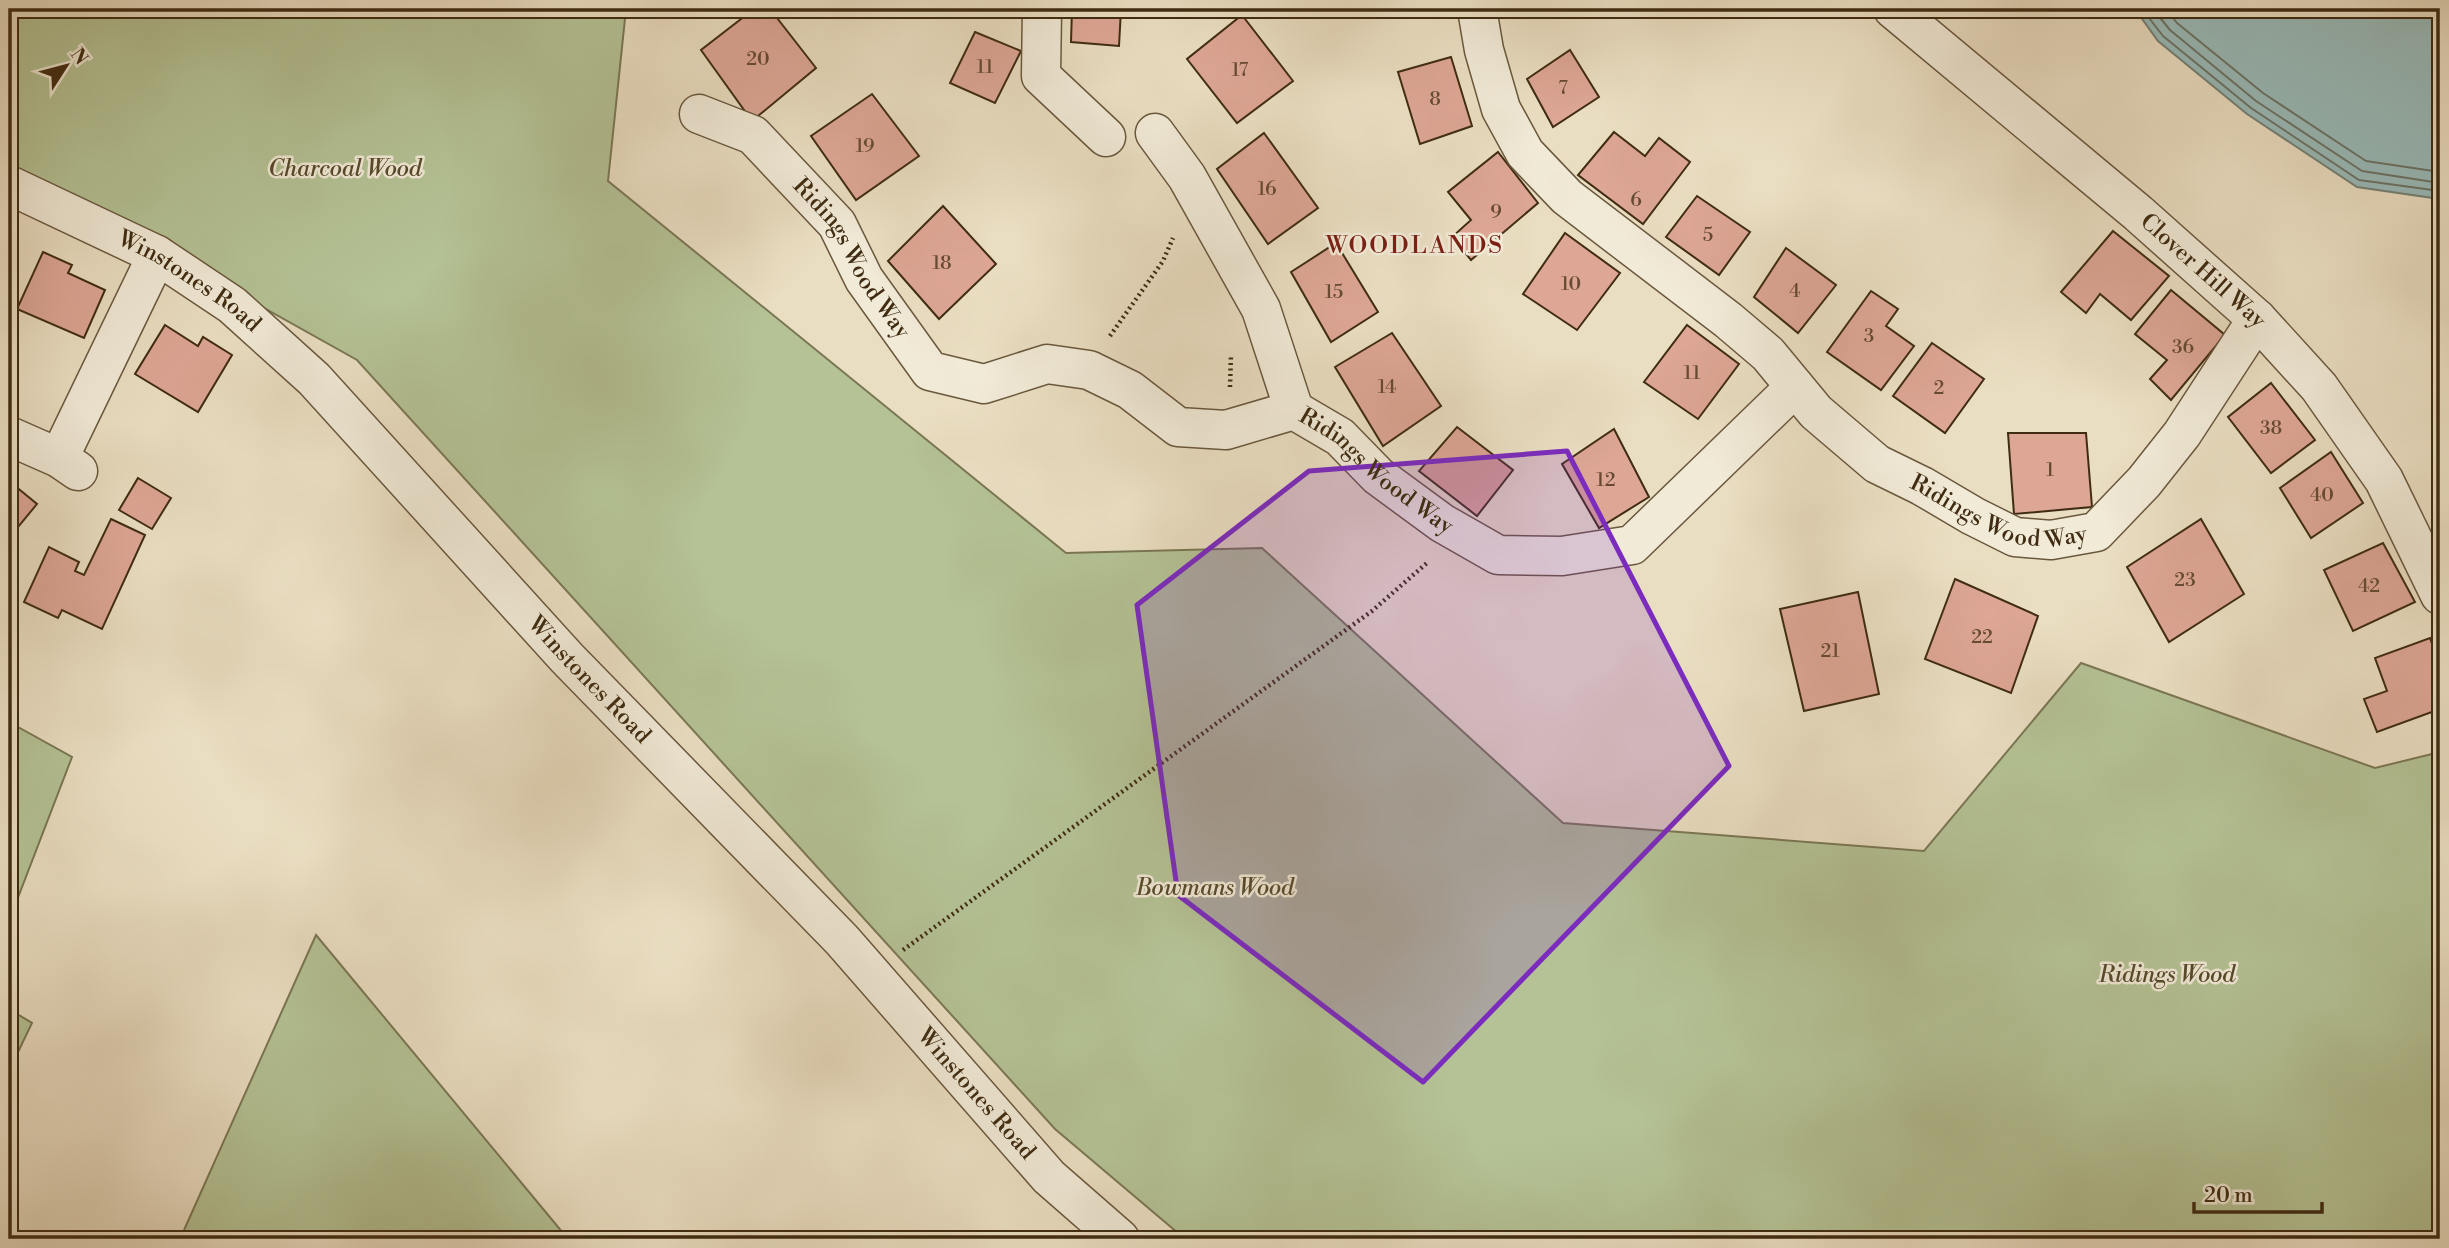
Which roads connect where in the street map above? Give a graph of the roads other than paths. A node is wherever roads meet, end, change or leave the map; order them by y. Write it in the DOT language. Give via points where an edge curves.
graph roads {
  1 [pos="1042,9"];
  2 [pos="1477,9"];
  3 [pos="1893,9"];
  4 [pos="699,114"];
  5 [pos="1155,132"];
  6 [pos="1106,137"];
  7 [pos="9,185"];
  8 [pos="157,255"];
  9 [pos="2257,319"];
  10 [pos="1796,387"];
  11 [pos="1294,410"];
  12 [pos="9,436"];
  13 [pos="2440,595"];
  14 [pos="1120,1239"];
  1 -- 6 [label="street" via="1041,76"];
  2 -- 10 [label="street, Ridings Wood Way" via="1501,109 1525,153 1567,197 1768,354"];
  3 -- 9 [label="street, Clover Hill Way" via="2138,213"];
  4 -- 11 [label="street, Ridings Wood Way" via="753,135 837,224 864,279 930,371 984,384 1047,364 1089,370 1130,390 1178,427 1226,430"];
  5 -- 11 [label="street" via="1187,177 1261,309"];
  7 -- 8 [label="street, Winstones Road"];
  8 -- 12 [label="street" via="68,464"];
  8 -- 14 [label="street, Winstones Road" via="232,305 314,379 567,658 842,940 1049,1177"];
  9 -- 10 [label="street, Ridings Wood Way" via="2182,434 2144,482 2096,532 2051,540 2015,537 1877,464 1816,412"];
  9 -- 13 [label="street, Clover Hill Way" via="2319,387 2384,480"];
  10 -- 11 [label="street, Ridings Wood Way" via="1632,545 1562,556 1498,555 1442,523 1378,476 1340,437"];
}
